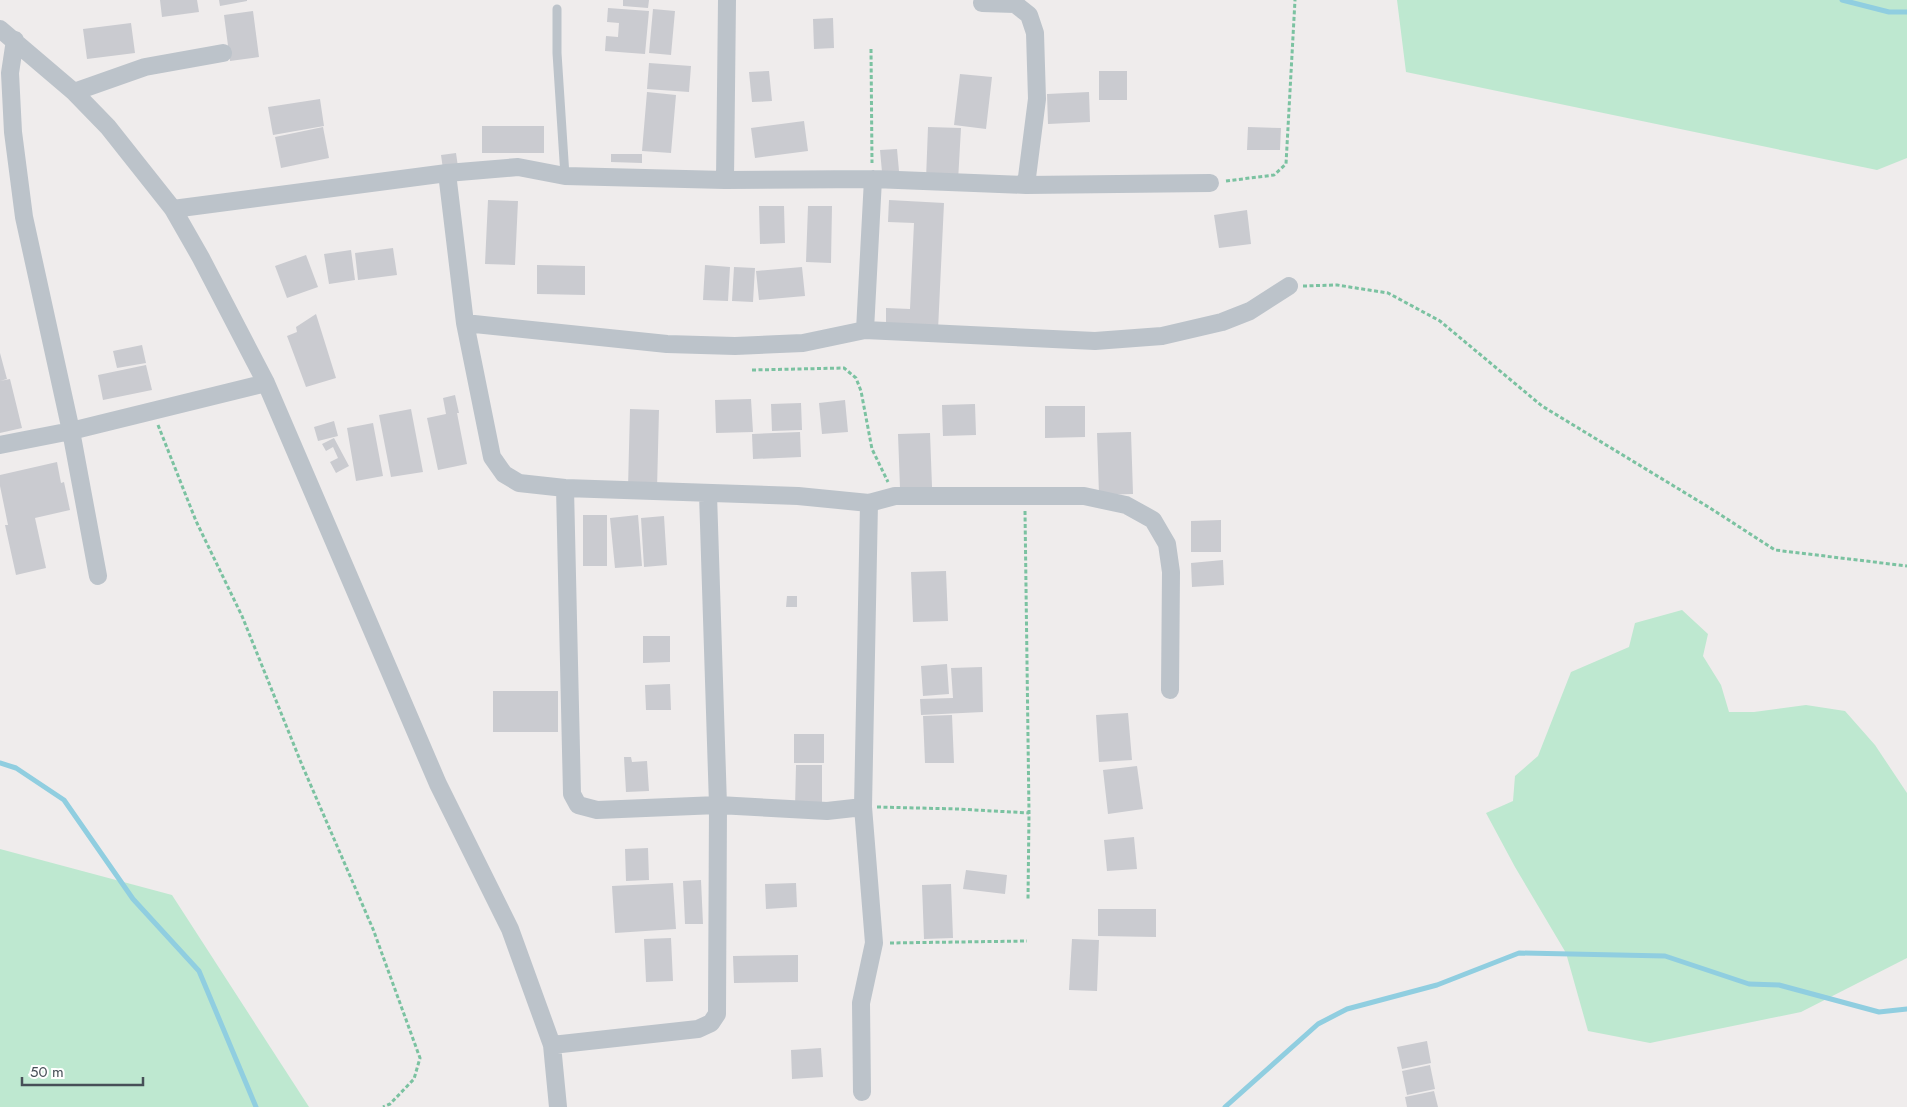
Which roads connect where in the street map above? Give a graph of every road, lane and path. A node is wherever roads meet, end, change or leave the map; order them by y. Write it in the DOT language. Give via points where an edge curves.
graph roads {
  1 [pos="727,0"];
  2 [pos="1296,0"];
  3 [pos="982,3"];
  4 [pos="557,9"];
  5 [pos="0,29"];
  6 [pos="15,40"];
  7 [pos="871,49"];
  8 [pos="223,53"];
  9 [pos="74,92"];
  10 [pos="447,173"];
  11 [pos="565,176"];
  12 [pos="872,179"];
  13 [pos="725,180"];
  14 [pos="1210,183"];
  15 [pos="1026,185"];
  16 [pos="174,209"];
  17 [pos="1289,286"];
  18 [pos="464,323"];
  19 [pos="865,330"];
  20 [pos="752,370"];
  21 [pos="266,382"];
  22 [pos="152,411"];
  23 [pos="71,431"];
  24 [pos="0,445"];
  25 [pos="565,488"];
  26 [pos="708,494"];
  27 [pos="895,496"];
  28 [pos="1025,496"];
  29 [pos="869,503"];
  30 [pos="1907,566"];
  31 [pos="98,576"];
  32 [pos="1170,690"];
  33 [pos="718,805"];
  34 [pos="863,807"];
  35 [pos="1029,813"];
  36 [pos="1028,899"];
  37 [pos="1027,941"];
  38 [pos="874,943"];
  39 [pos="552,1045"];
  40 [pos="862,1092"];
  41 [pos="383,1107"];
  42 [pos="558,1107"];
  1 -- 13 [label="street"];
  2 -- 14 [label="path" via="1286,164 1274,175"];
  3 -- 15 [label="street" via="1015,4 1028,15 1035,33 1037,98"];
  4 -- 11 [label="lane"];
  5 -- 6 [label="street"];
  6 -- 9 [label="street"];
  6 -- 23 [label="street" via="10,74 13,132 24,217"];
  7 -- 12 [label="path"];
  8 -- 9 [label="street" via="145,67"];
  9 -- 16 [label="street" via="108,127"];
  10 -- 11 [label="street" via="518,167"];
  10 -- 16 [label="street"];
  10 -- 18 [label="street"];
  11 -- 13 [label="street"];
  12 -- 13 [label="street"];
  12 -- 15 [label="street"];
  12 -- 19 [label="street"];
  14 -- 15 [label="street"];
  16 -- 21 [label="street"];
  17 -- 19 [label="street" via="1250,311 1222,322 1162,336 1095,341"];
  17 -- 30 [label="path" via="1337,285 1388,293 1440,321 1542,406 1775,550"];
  18 -- 19 [label="street" via="667,344 735,346 803,343"];
  18 -- 25 [label="street" via="492,457 504,474 520,483"];
  20 -- 27 [label="path" via="844,368 856,378 872,449"];
  21 -- 22 [label="street"];
  21 -- 39 [label="street" via="438,784 510,930"];
  22 -- 23 [label="street"];
  22 -- 41 [label="path" via="196,521 242,616 373,929 420,1058 414,1079"];
  23 -- 24 [label="street"];
  23 -- 31 [label="street"];
  25 -- 26 [label="street"];
  25 -- 33 [label="street" via="572,794 578,805 597,810"];
  26 -- 29 [label="street" via="798,496"];
  26 -- 33 [label="street"];
  27 -- 28 [label="street"];
  27 -- 29 [label="street"];
  28 -- 32 [label="street" via="1084,496 1126,506 1153,520 1167,544 1171,572"];
  28 -- 35 [label="path"];
  29 -- 34 [label="street"];
  33 -- 34 [label="street" via="827,811"];
  33 -- 39 [label="street" via="717,1014 711,1023 698,1029"];
  34 -- 35 [label="path"];
  34 -- 38 [label="street"];
  35 -- 36 [label="path"];
  37 -- 38 [label="path"];
  38 -- 40 [label="street" via="861,1003"];
  39 -- 42 [label="street"];
}
